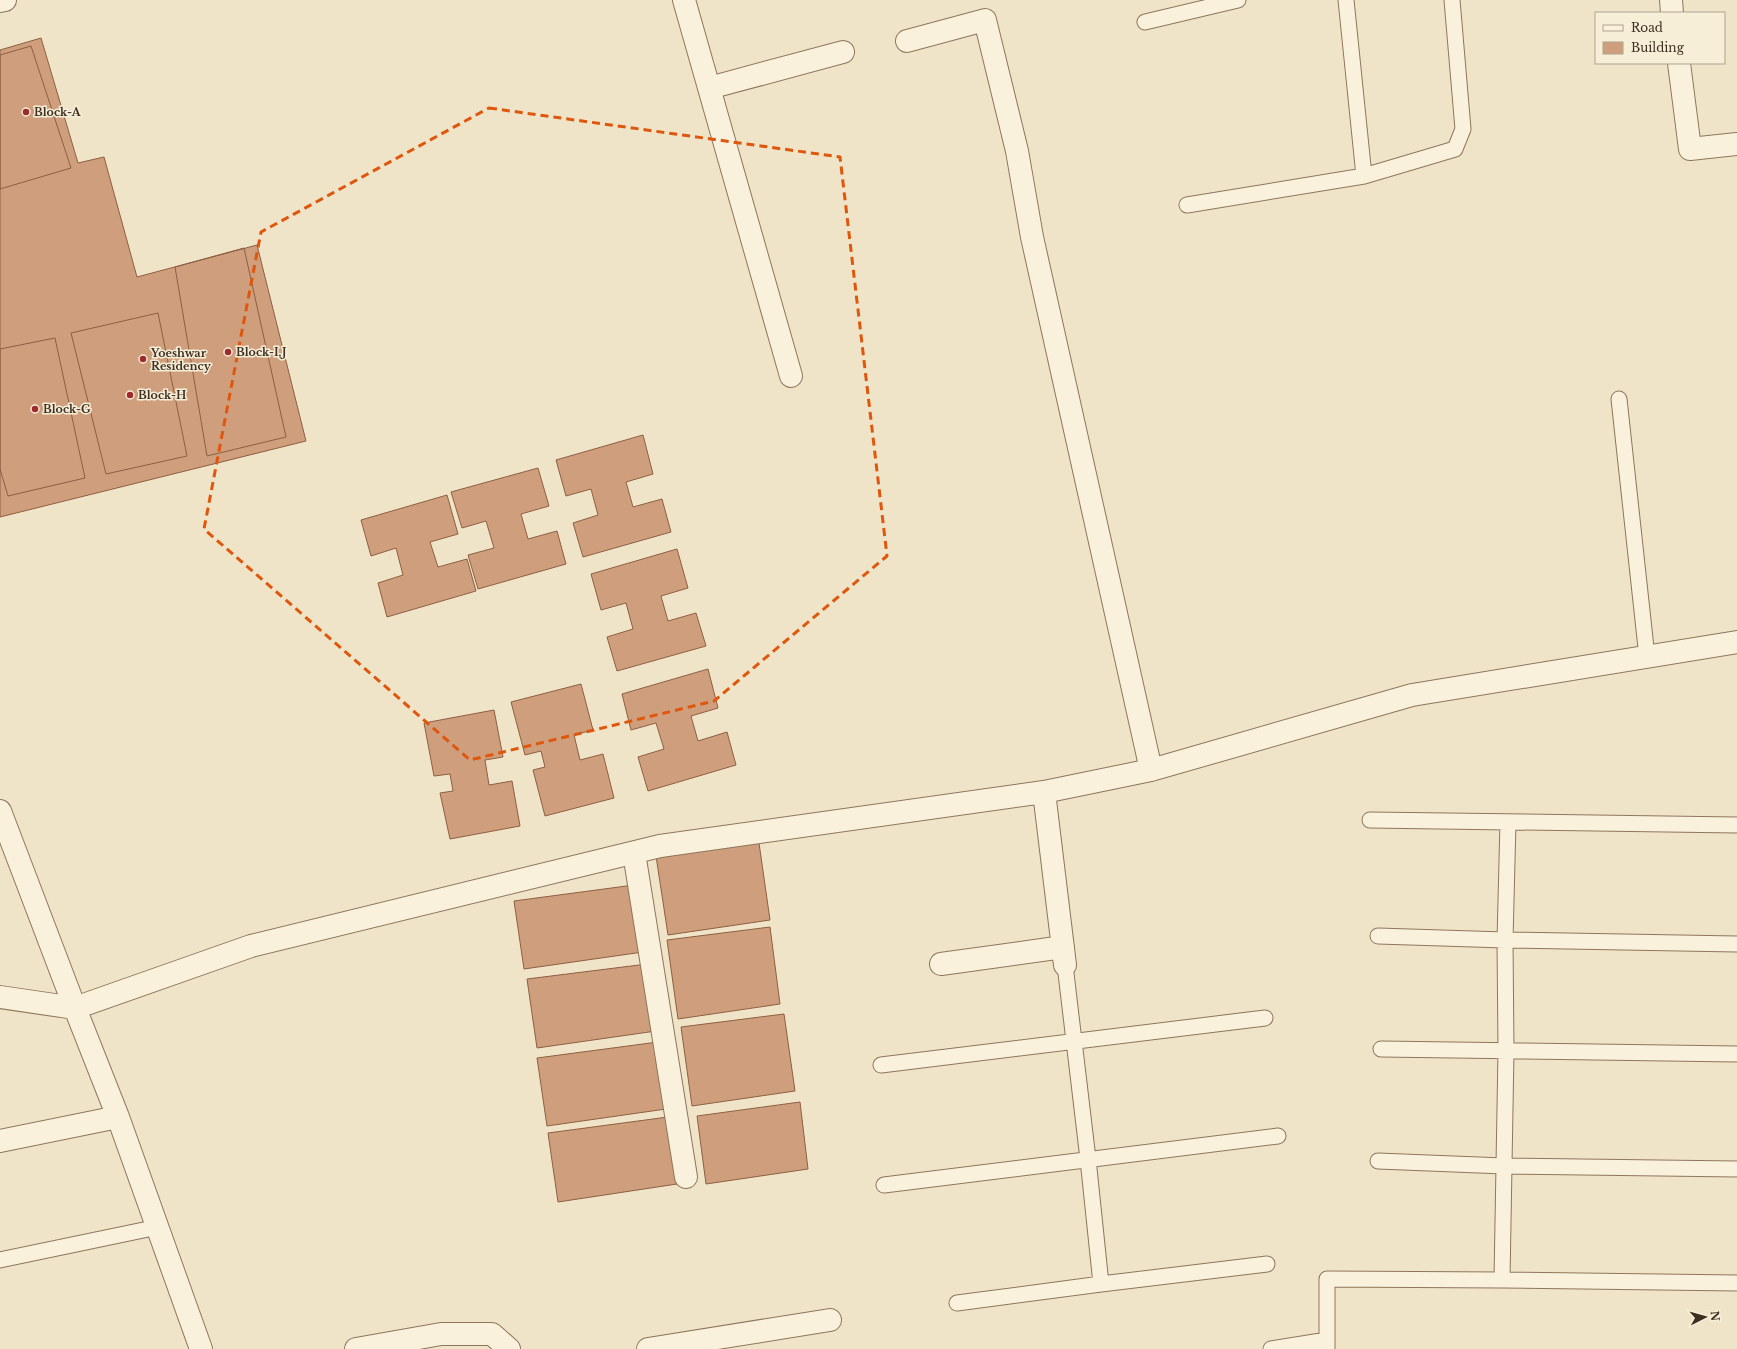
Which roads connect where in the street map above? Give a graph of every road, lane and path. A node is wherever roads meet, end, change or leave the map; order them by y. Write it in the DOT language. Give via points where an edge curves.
graph roads {
  1 [pos="5,0"];
  2 [pos="684,0"];
  3 [pos="1238,0"];
  4 [pos="1346,0"];
  5 [pos="1452,0"];
  6 [pos="1670,0"];
  7 [pos="0,1"];
  8 [pos="1672,12"];
  9 [pos="1145,22"];
  10 [pos="907,41"];
  11 [pos="843,52"];
  12 [pos="1679,64"];
  13 [pos="709,88"];
  14 [pos="1737,144"];
  15 [pos="1364,176"];
  16 [pos="1187,205"];
  17 [pos="791,376"];
  18 [pos="1619,399"];
  19 [pos="1737,642"];
  20 [pos="1647,657"];
  21 [pos="1151,770"];
  22 [pos="1044,792"];
  23 [pos="0,811"];
  24 [pos="1370,820"];
  25 [pos="1508,822"];
  26 [pos="1737,825"];
  27 [pos="634,853"];
  28 [pos="1378,936"];
  29 [pos="1505,940"];
  30 [pos="1737,944"];
  31 [pos="1064,956"];
  32 [pos="941,964"];
  33 [pos="0,997"];
  34 [pos="75,1008"];
  35 [pos="1266,1018"];
  36 [pos="1074,1042"];
  37 [pos="1381,1049"];
  38 [pos="1506,1051"];
  39 [pos="1737,1054"];
  40 [pos="881,1065"];
  41 [pos="118,1117"];
  42 [pos="1278,1136"];
  43 [pos="0,1142"];
  44 [pos="1088,1158"];
  45 [pos="1378,1161"];
  46 [pos="1504,1166"];
  47 [pos="1737,1169"];
  48 [pos="686,1177"];
  49 [pos="884,1184"];
  50 [pos="158,1227"];
  51 [pos="0,1260"];
  52 [pos="1267,1264"];
  53 [pos="1502,1280"];
  54 [pos="1737,1283"];
  55 [pos="1101,1284"];
  56 [pos="957,1303"];
  57 [pos="830,1320"];
  58 [pos="1327,1344"];
  59 [pos="702,1345"];
  60 [pos="201,1349"];
  61 [pos="356,1349"];
  62 [pos="508,1349"];
  63 [pos="648,1349"];
  64 [pos="1271,1349"];
  1 -- 7 [label="street"];
  2 -- 13 [label="street"];
  3 -- 9 [label="lane"];
  4 -- 15 [label="lane"];
  5 -- 15 [label="lane" via="1463,129 1456,149"];
  6 -- 8 [label="street"];
  10 -- 21 [label="street" via="985,20 1017,151 1032,237"];
  11 -- 13 [label="street"];
  12 -- 14 [label="street" via="1690,150"];
  13 -- 17 [label="street"];
  15 -- 16 [label="lane"];
  18 -- 20 [label="lane"];
  19 -- 20 [label="street"];
  20 -- 21 [label="street" via="1412,695"];
  21 -- 22 [label="street"];
  22 -- 27 [label="street" via="660,846"];
  22 -- 31 [label="street"];
  23 -- 34 [label="street"];
  24 -- 25 [label="lane"];
  25 -- 26 [label="lane"];
  25 -- 29 [label="lane"];
  27 -- 34 [label="street" via="251,946"];
  27 -- 48 [label="street"];
  28 -- 29 [label="lane"];
  29 -- 30 [label="lane"];
  29 -- 38 [label="lane"];
  31 -- 32 [label="street"];
  31 -- 36 [label="lane"];
  33 -- 34 [label="street"];
  34 -- 41 [label="street"];
  35 -- 36 [label="lane"];
  36 -- 40 [label="lane"];
  36 -- 44 [label="lane"];
  37 -- 38 [label="lane"];
  38 -- 39 [label="lane"];
  38 -- 46 [label="lane"];
  41 -- 43 [label="street"];
  41 -- 50 [label="street"];
  42 -- 44 [label="lane"];
  44 -- 49 [label="lane"];
  44 -- 55 [label="lane"];
  45 -- 46 [label="lane"];
  46 -- 47 [label="lane"];
  46 -- 53 [label="lane"];
  50 -- 51 [label="lane"];
  50 -- 60 [label="street"];
  52 -- 55 [label="lane"];
  53 -- 54 [label="lane"];
  53 -- 58 [label="lane" via="1327,1279"];
  55 -- 56 [label="lane"];
  57 -- 59 [label="street"];
  58 -- 64 [label="lane"];
  59 -- 63 [label="street"];
  61 -- 62 [label="street" via="441,1334 492,1334"];
}
